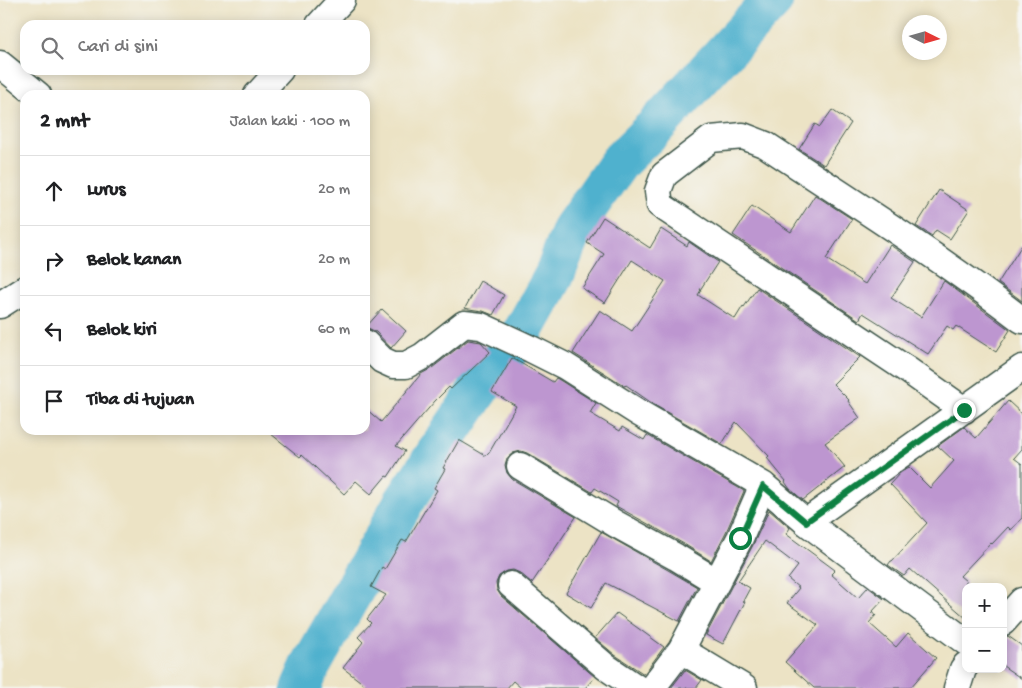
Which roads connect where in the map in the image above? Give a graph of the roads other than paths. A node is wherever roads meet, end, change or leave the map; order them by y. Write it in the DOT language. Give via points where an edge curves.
graph roads {
  1 [pos="342,0"];
  2 [pos="324,20"];
  3 [pos="0,64"];
  4 [pos="275,75"];
  5 [pos="32,90"];
  6 [pos="262,90"];
  7 [pos="20,292"];
  8 [pos="0,305"];
  9 [pos="1022,320"];
  10 [pos="370,348"];
  11 [pos="1022,368"];
  12 [pos="964,410"];
  13 [pos="520,466"];
  14 [pos="763,486"];
  15 [pos="806,522"];
  16 [pos="717,582"];
  17 [pos="511,585"];
  18 [pos="1022,601"];
  19 [pos="1007,618"];
  20 [pos="962,639"];
  21 [pos="681,650"];
  22 [pos="962,669"];
  23 [pos="637,688"];
  24 [pos="652,688"];
  25 [pos="744,688"];
  26 [pos="957,688"];
  1 -- 2 [label="street"];
  3 -- 5 [label="street"];
  4 -- 6 [label="street"];
  7 -- 8 [label="street"];
  9 -- 12 [label="street" via="909,239 766,145 743,136 711,139 664,175 658,191 660,205"];
  10 -- 14 [label="street" via="382,360 393,365 406,365 464,324 481,326 565,366"];
  11 -- 12 [label="street"];
  12 -- 15 [label="street"];
  13 -- 16 [label="street"];
  14 -- 15 [label="street"];
  14 -- 16 [label="street"];
  15 -- 20 [label="street"];
  16 -- 21 [label="street"];
  17 -- 23 [label="street" via="606,667"];
  18 -- 19 [label="street"];
  21 -- 24 [label="street"];
  21 -- 25 [label="street"];
  22 -- 26 [label="street"];
}
